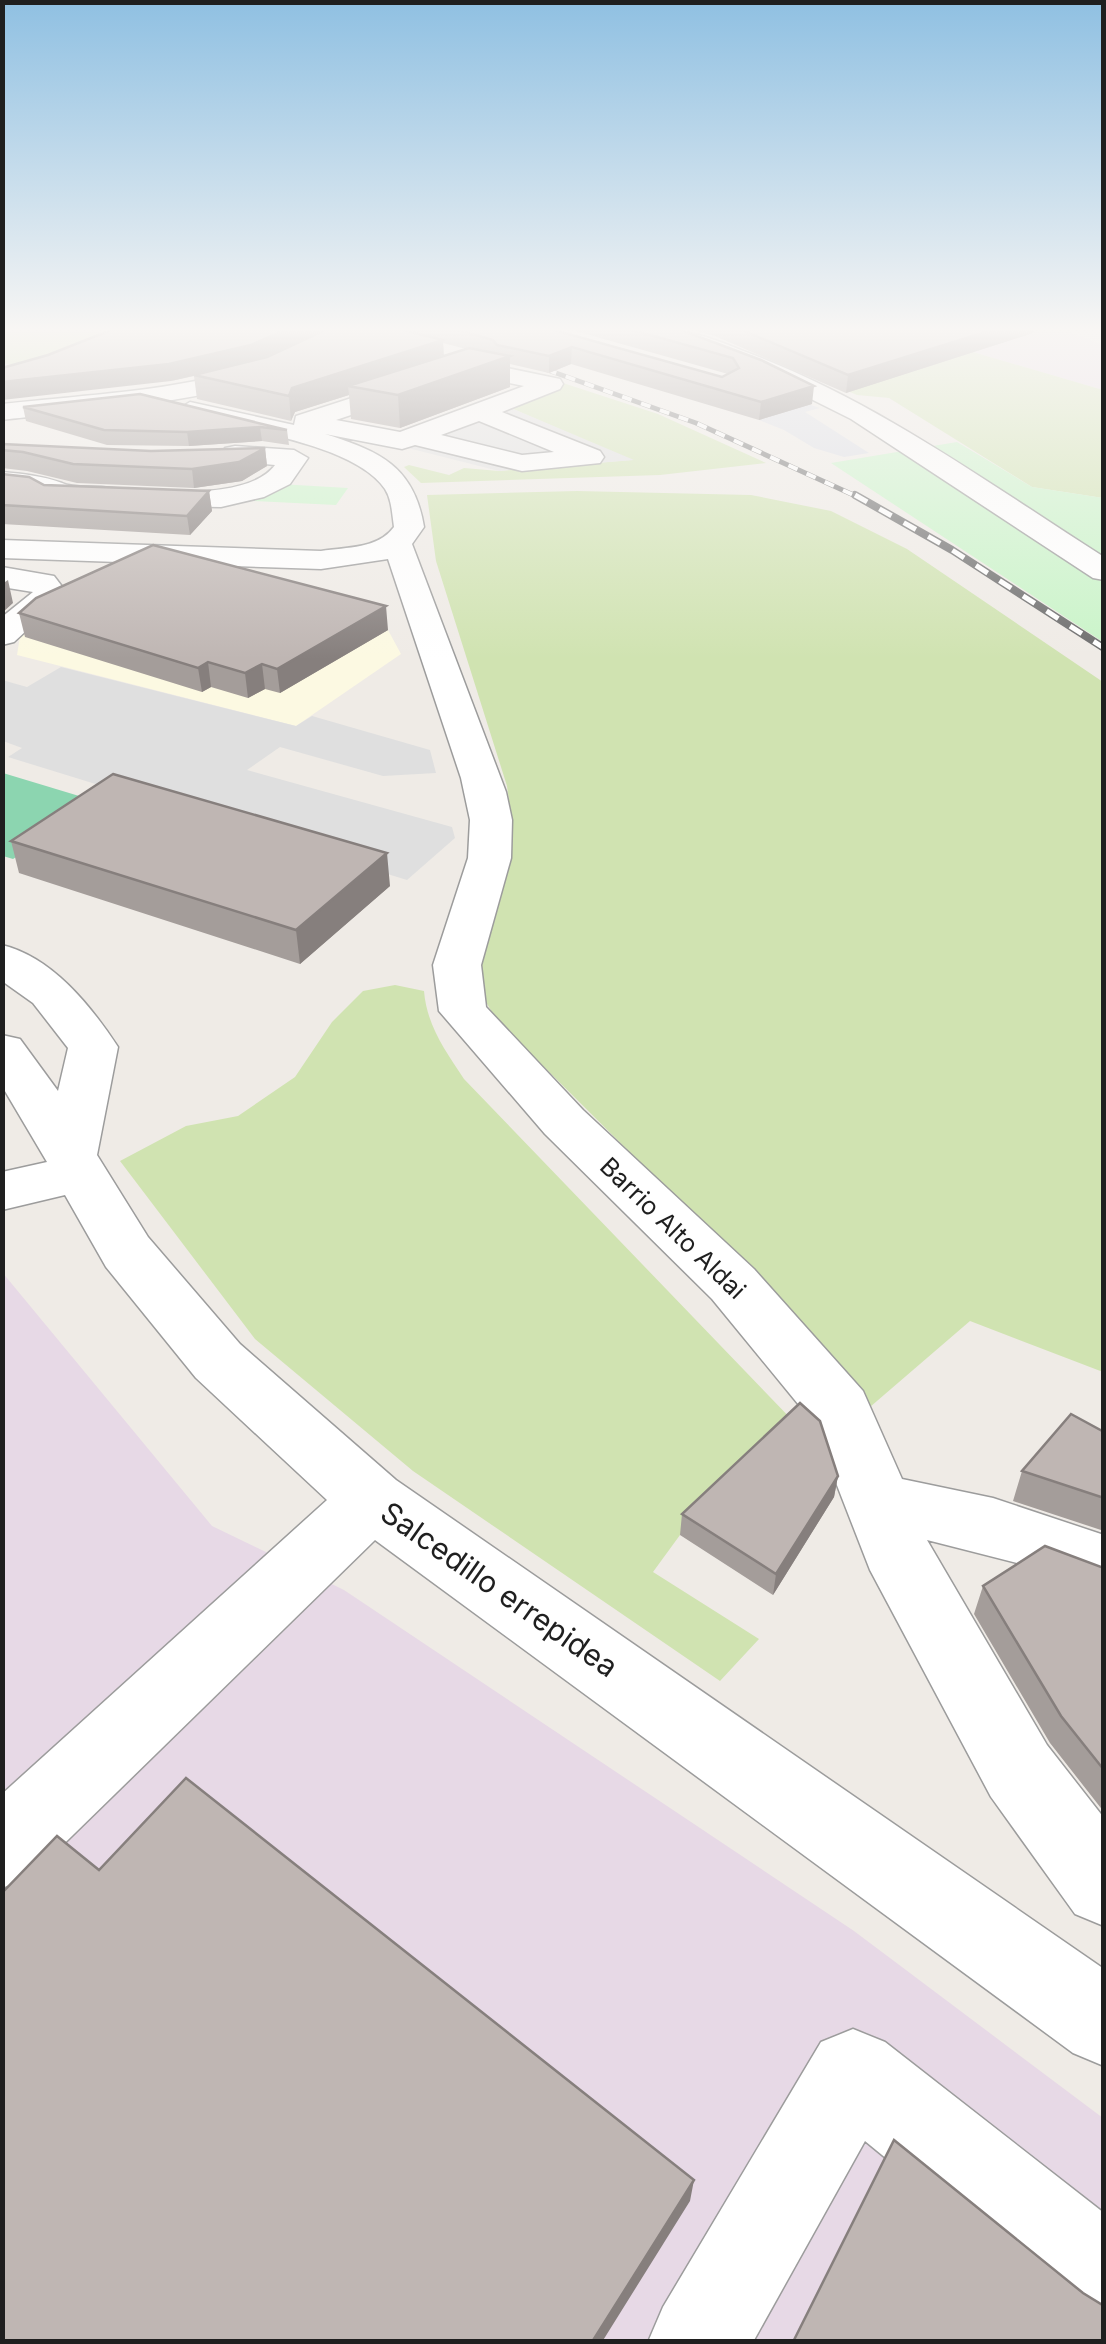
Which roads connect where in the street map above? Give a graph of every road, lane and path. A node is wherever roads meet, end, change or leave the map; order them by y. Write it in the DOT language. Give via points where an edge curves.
graph roads {
  1 [pos="312,440"];
  2 [pos="424,440"];
  3 [pos="549,440"];
  4 [pos="906,440"];
  5 [pos="202,456"];
  6 [pos="2,481"];
  7 [pos="48,491"];
  8 [pos="2,508"];
  9 [pos="2,530"];
  10 [pos="162,539"];
  11 [pos="397,544"];
  12 [pos="2,550"];
  13 [pos="1104,570"];
  14 [pos="2,576"];
  15 [pos="2,636"];
  16 [pos="2,959"];
  17 [pos="2,1050"];
  18 [pos="76,1164"];
  19 [pos="2,1191"];
  20 [pos="372,1500"];
  21 [pos="877,1502"];
  22 [pos="1104,1566"];
  23 [pos="2,1848"];
  24 [pos="1104,1885"];
  25 [pos="1104,2022"];
  26 [pos="1104,2275"];
  27 [pos="698,2342"];
  1 -- 11 [label="street" via="370,460 400,487 408,528"];
  2 -- 3 [label="street" via="522,463 590,457"];
  4 -- 13 [label="street"];
  5 -- 7 [label="street" via="294,458 265,490 224,498"];
  6 -- 7 [label="street" via="46,484"];
  7 -- 8 [label="street" via="17,508"];
  9 -- 10 [label="street"];
  11 -- 12 [label="street" via="321,560"];
  11 -- 21 [label="street, Barrio Alto Aldai" via="490,808 490,858 456,959 454,988 464,1010 564,1122 733,1284 840,1410"];
  14 -- 15 [label="street" via="43,583 51,593"];
  16 -- 18 [label="street" via="50,993 93,1047"];
  17 -- 18 [label="street, Salcedillo errepidea"];
  18 -- 19 [label="street"];
  18 -- 20 [label="street, Salcedillo errepidea" via="128,1252 218,1360"];
  20 -- 23 [label="street"];
  20 -- 25 [label="street, Salcedillo errepidea"];
  21 -- 22 [label="street" via="1028,1536"];
  21 -- 24 [label="street, Barrio Alto Aldai" via="905,1570 1019,1771"];
  26 -- 27 [label="street" via="853,2074"];
}
